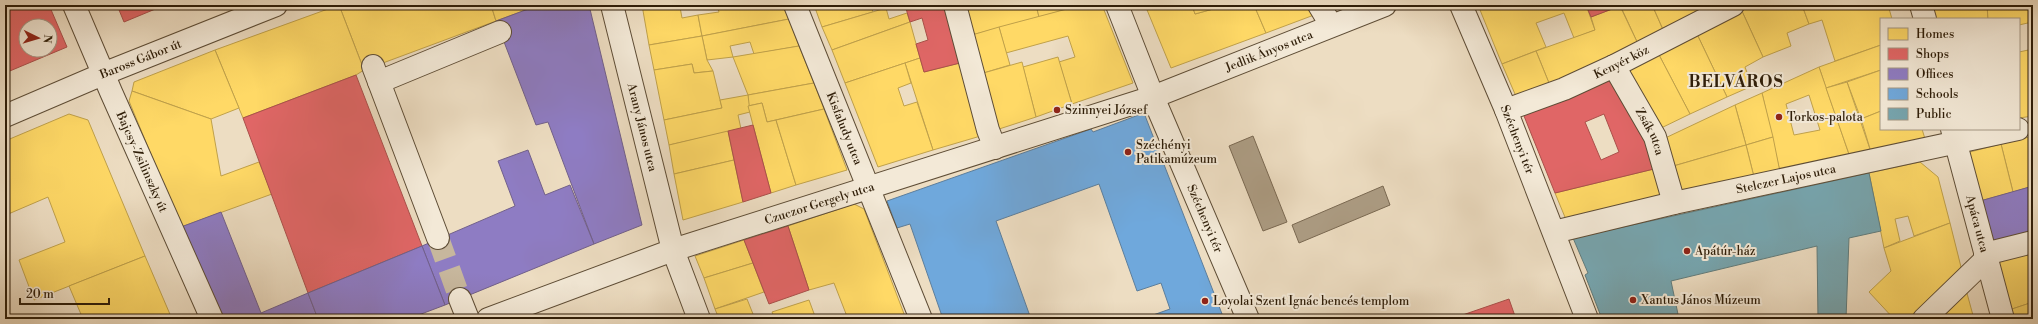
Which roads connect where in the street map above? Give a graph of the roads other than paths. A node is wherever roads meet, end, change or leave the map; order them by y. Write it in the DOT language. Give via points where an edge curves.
graph roads {
  1 [pos="74,5"];
  2 [pos="276,5"];
  3 [pos="612,5"];
  4 [pos="794,5"];
  5 [pos="956,5"];
  6 [pos="1118,5"];
  7 [pos="1319,5"];
  8 [pos="1385,5"];
  9 [pos="1461,5"];
  10 [pos="1733,5"];
  11 [pos="1921,5"];
  12 [pos="1925,18"];
  13 [pos="1331,25"];
  14 [pos="500,32"];
  15 [pos="1614,66"];
  16 [pos="103,74"];
  17 [pos="1153,97"];
  18 [pos="1506,110"];
  19 [pos="5,116"];
  20 [pos="2033,126"];
  21 [pos="2020,129"];
  22 [pos="2009,130"];
  23 [pos="1954,136"];
  24 [pos="995,148"];
  25 [pos="867,187"];
  26 [pos="1674,203"];
  27 [pos="1554,232"];
  28 [pos="438,238"];
  29 [pos="2033,242"];
  30 [pos="673,250"];
  31 [pos="1986,257"];
  32 [pos="460,299"];
  33 [pos="212,319"];
  34 [pos="468,319"];
  35 [pos="488,319"];
  36 [pos="698,319"];
  37 [pos="921,319"];
  38 [pos="1248,319"];
  39 [pos="1587,319"];
  40 [pos="1924,319"];
  41 [pos="2003,319"];
  1 -- 16 [label="street, Bajcsy-Zsilinszky út"];
  2 -- 16 [label="street, Baross Gábor út"];
  3 -- 30 [label="street, Arany János utca"];
  4 -- 25 [label="street, Kisfaludy utca"];
  5 -- 24 [label="street" via="988,130"];
  6 -- 17 [label="street, Széchenyi tér"];
  7 -- 13 [label="street"];
  8 -- 13 [label="street, Jedlik Ányos utca"];
  9 -- 18 [label="street, Széchenyi tér"];
  10 -- 15 [label="street, Kenyér köz"];
  11 -- 12 [label="street"];
  13 -- 17 [label="street, Jedlik Ányos utca"];
  14 -- 28 [label="street" via="376,74"];
  15 -- 18 [label="street, Kenyér köz" via="1564,89"];
  15 -- 26 [label="street, Zsák utca" via="1655,137"];
  16 -- 19 [label="street, Baross Gábor út"];
  16 -- 33 [label="street, Bajcsy-Zsilinszky út"];
  17 -- 24 [label="street, Czuczor Gergely utca"];
  17 -- 38 [label="street, Széchenyi tér"];
  18 -- 27 [label="street, Széchenyi tér"];
  20 -- 21 [label="street, Stelczer Lajos utca"];
  22 -- 23 [label="street, Stelczer Lajos utca"];
  23 -- 26 [label="street, Stelczer Lajos utca"];
  23 -- 31 [label="street, Apáca utca"];
  24 -- 25 [label="street, Czuczor Gergely utca"];
  25 -- 30 [label="street, Czuczor Gergely utca"];
  25 -- 37 [label="street, Kisfaludy utca"];
  26 -- 27 [label="street, Stelczer Lajos utca"];
  27 -- 39 [label="street, Széchenyi tér"];
  29 -- 31 [label="street"];
  30 -- 35 [label="street, Czuczor Gergely utca"];
  30 -- 36 [label="street, Arany János utca"];
  31 -- 40 [label="street"];
  31 -- 41 [label="street, Apáca utca"];
  32 -- 34 [label="street"];
}
